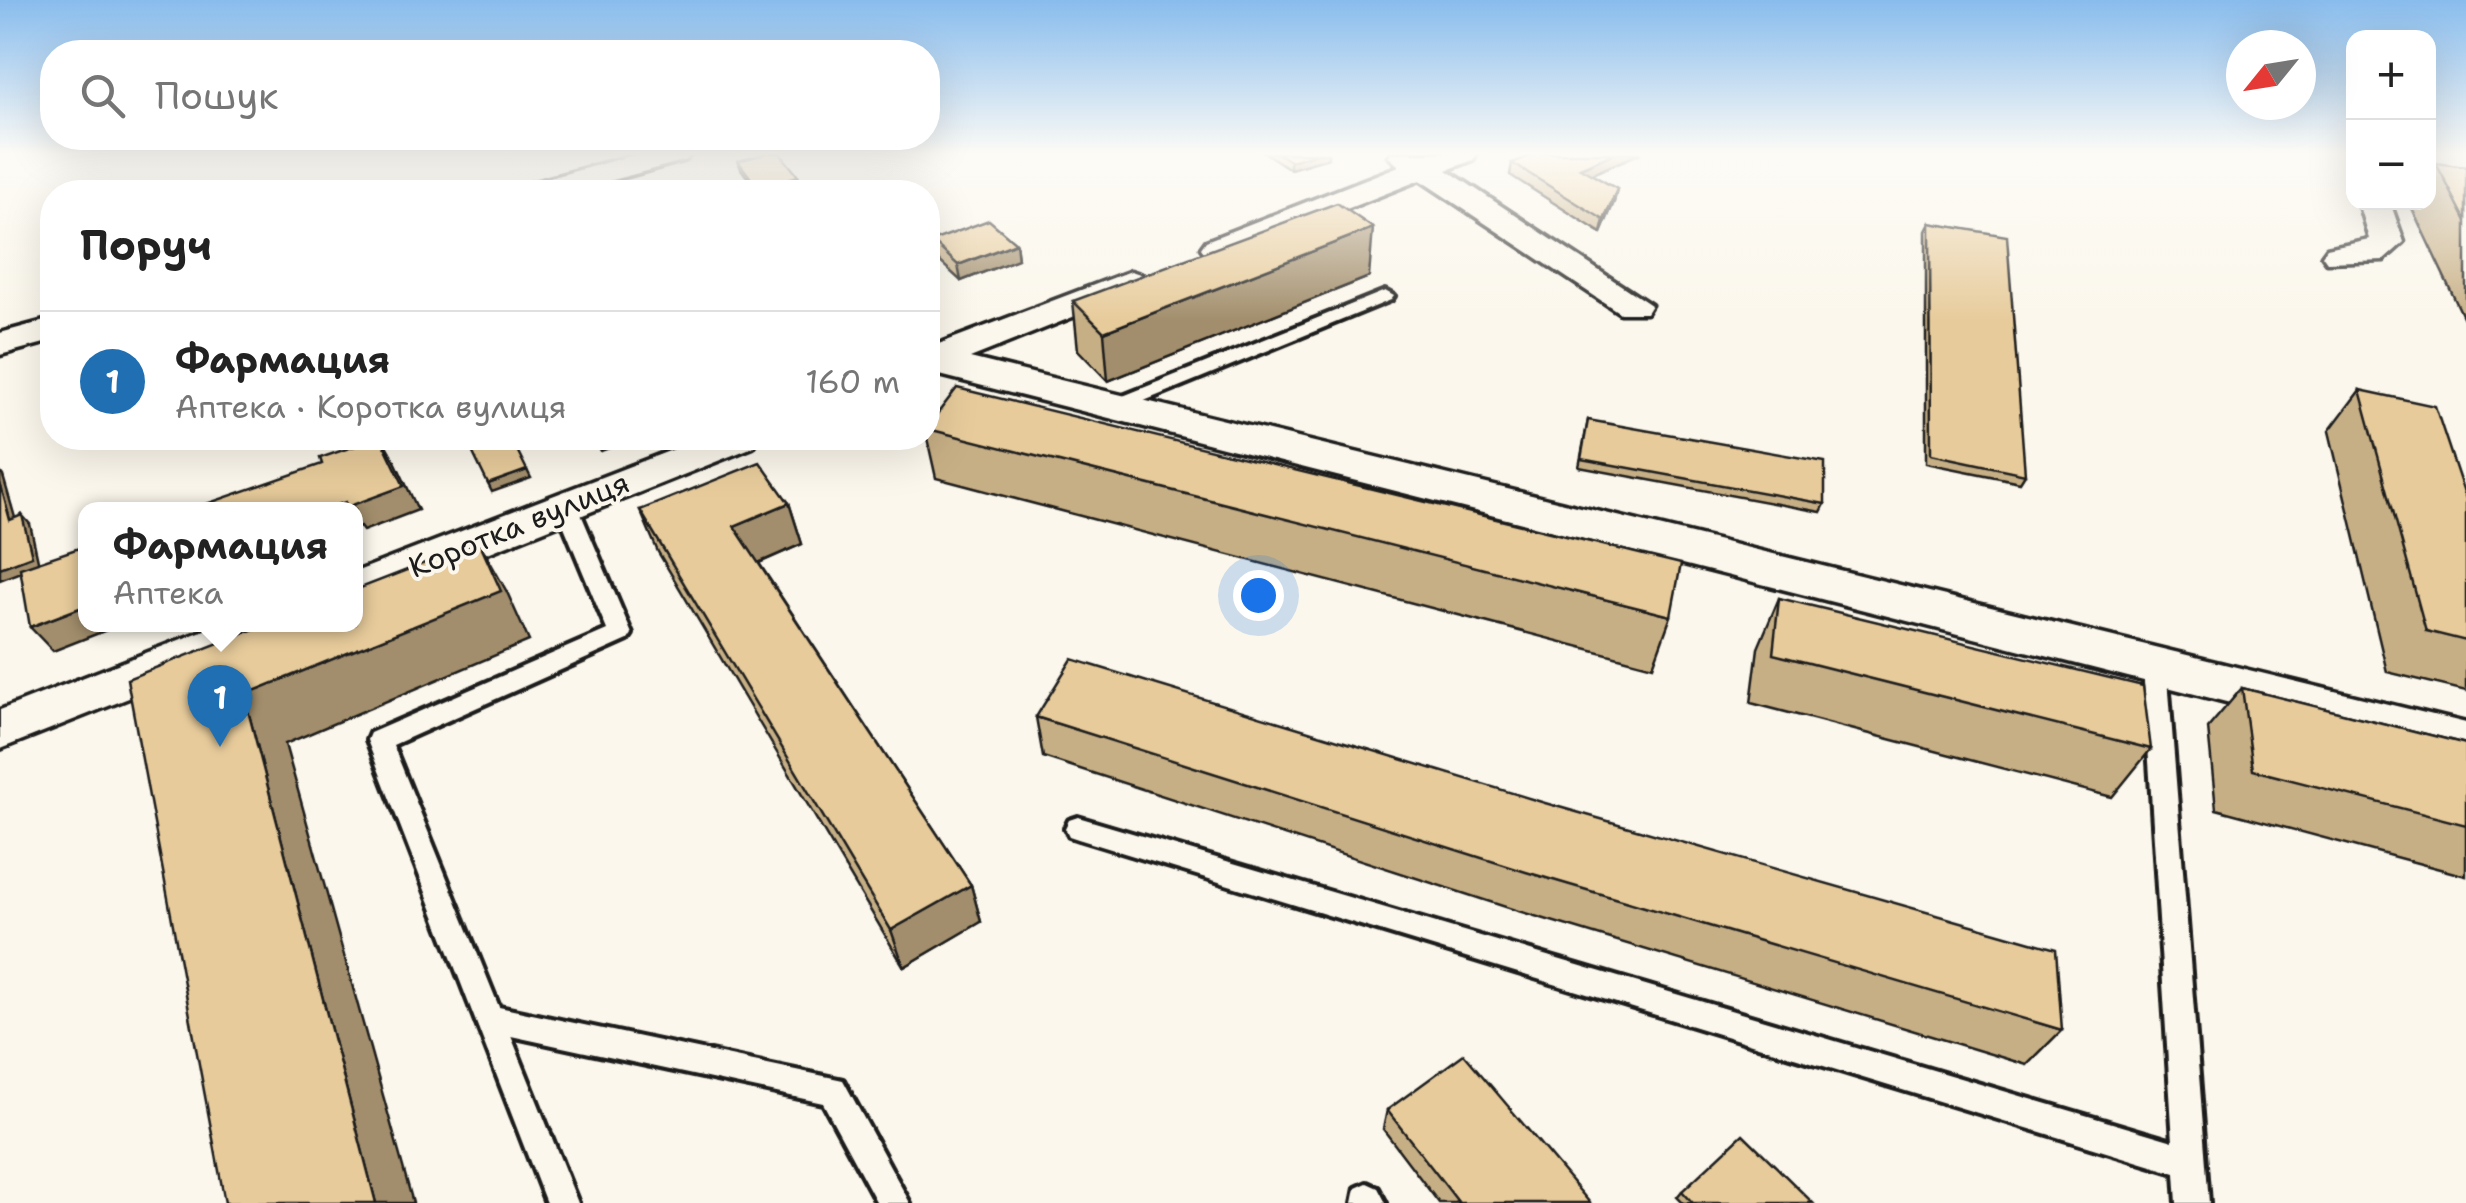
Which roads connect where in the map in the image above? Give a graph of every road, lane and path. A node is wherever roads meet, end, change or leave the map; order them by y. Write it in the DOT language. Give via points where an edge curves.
graph roads {
  1 [pos="1300,209"];
  2 [pos="1486,209"];
  3 [pos="2377,210"];
  4 [pos="2339,255"];
  5 [pos="1385,296"];
  6 [pos="1633,305"];
  7 [pos="40,333"];
  8 [pos="0,344"];
  9 [pos="940,357"];
  10 [pos="940,364"];
  11 [pos="1116,406"];
  12 [pos="709,450"];
  13 [pos="567,507"];
  14 [pos="363,587"];
  15 [pos="248,632"];
  16 [pos="2155,666"];
  17 [pos="0,730"];
  18 [pos="2466,743"];
  19 [pos="1078,828"];
  20 [pos="488,1018"];
  21 [pos="2190,1162"];
  22 [pos="562,1203"];
  23 [pos="894,1203"];
  24 [pos="2193,1203"];
  1 -- 9 [label="street"];
  2 -- 6 [label="street"];
  3 -- 4 [label="street" via="2387,242 2372,253"];
  5 -- 11 [label="lane"];
  7 -- 8 [label="street"];
  10 -- 11 [label="street"];
  11 -- 16 [label="street"];
  12 -- 13 [label="street, Коротка вулиця"];
  13 -- 14 [label="street, Коротка вулиця"];
  13 -- 20 [label="lane" via="620,634 378,740"];
  15 -- 17 [label="street"];
  16 -- 18 [label="street"];
  16 -- 21 [label="lane"];
  19 -- 21 [label="lane"];
  20 -- 22 [label="lane"];
  20 -- 23 [label="lane" via="832,1090"];
  21 -- 24 [label="lane"];
}
